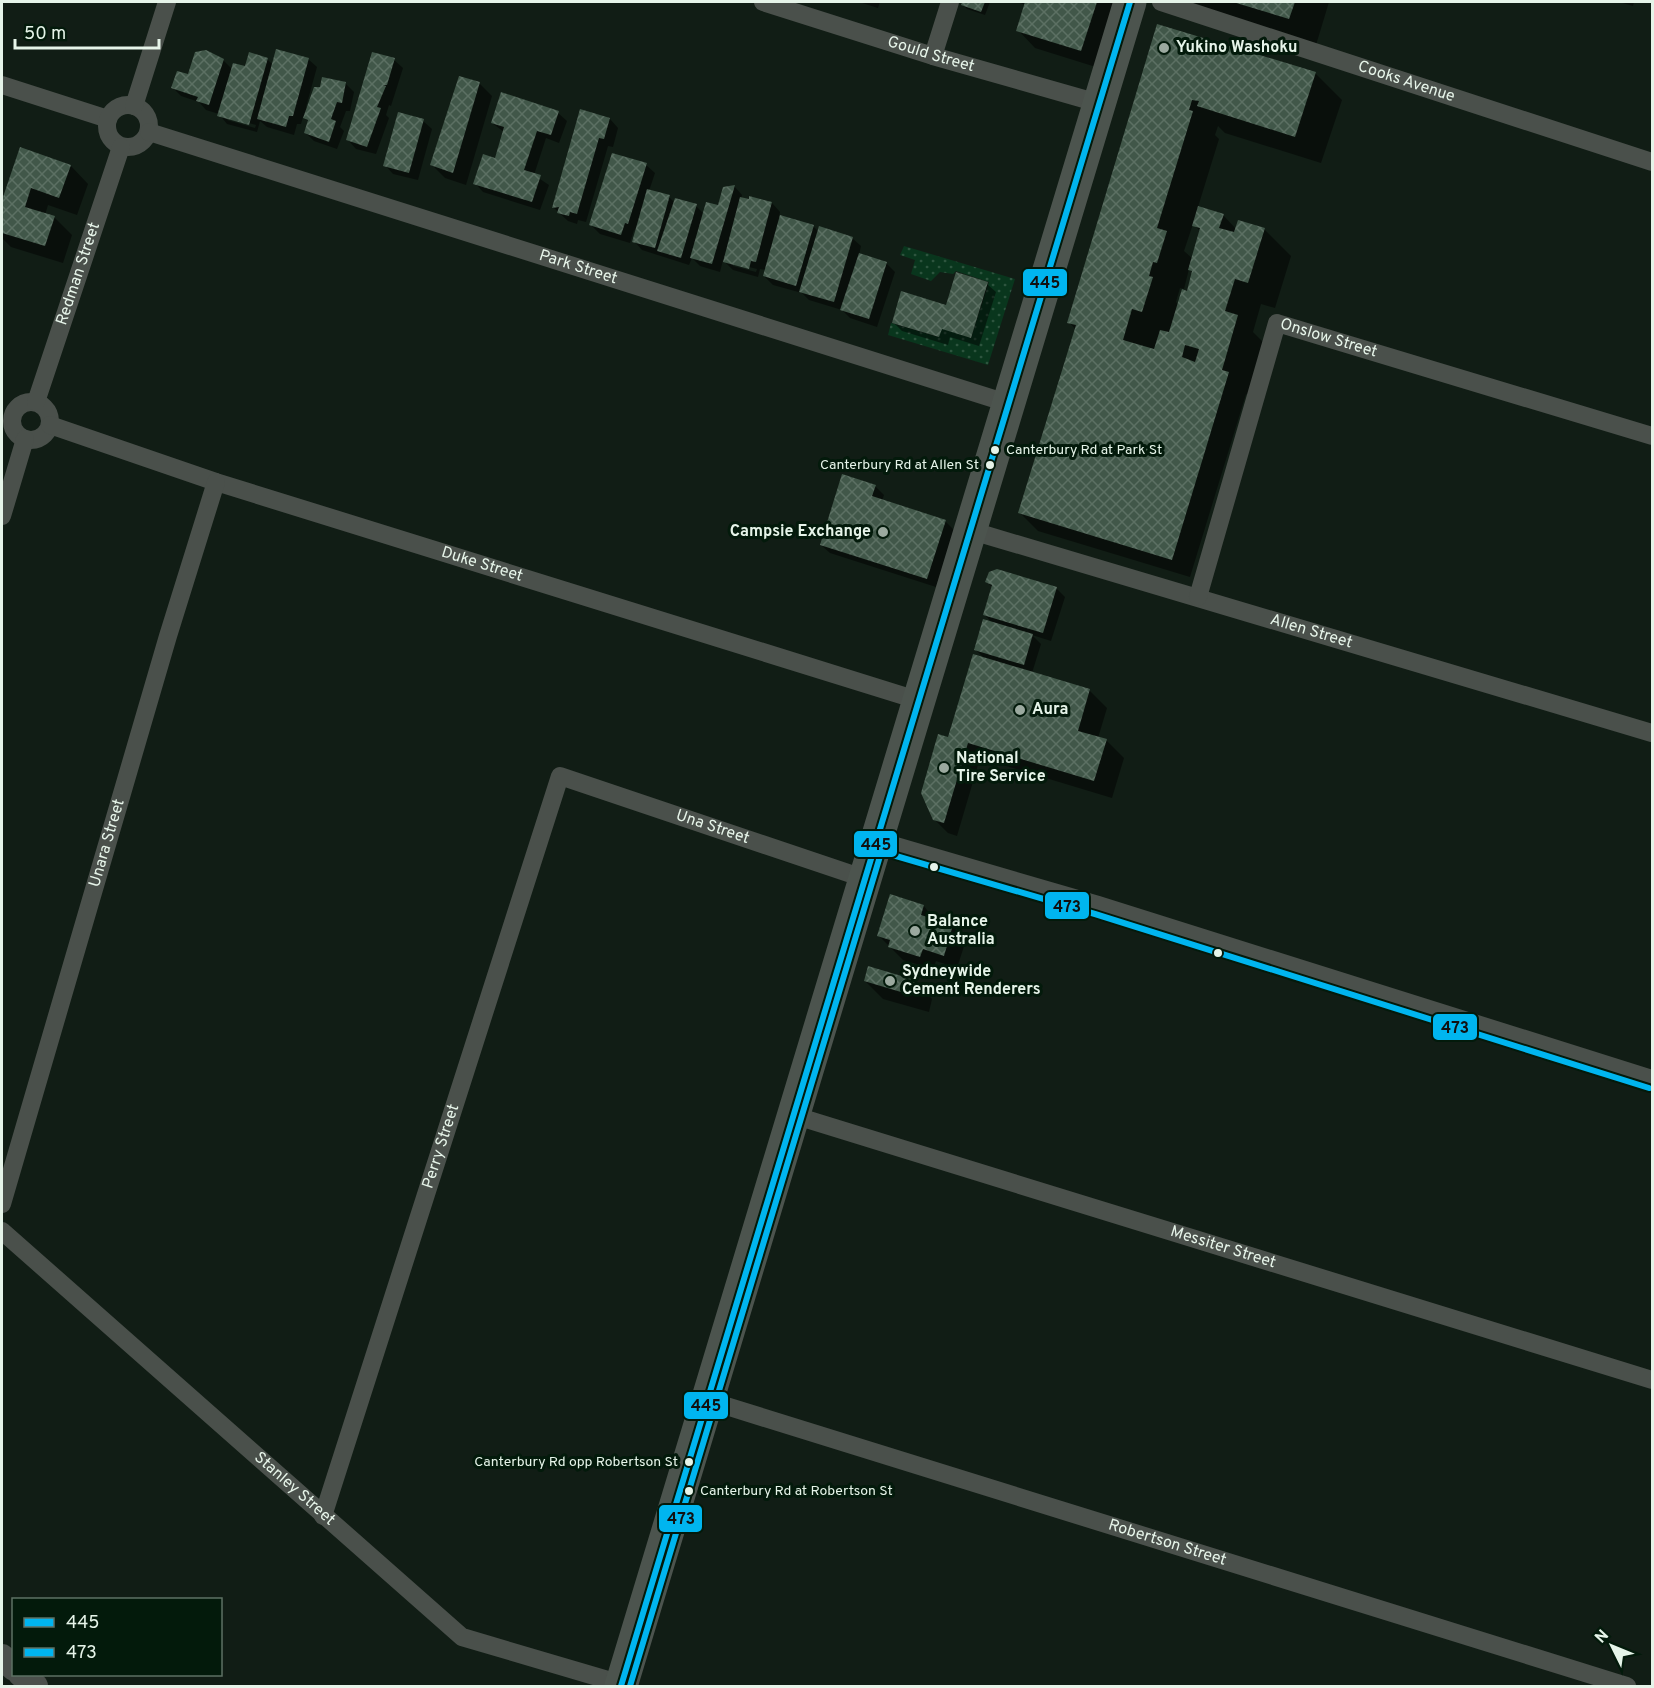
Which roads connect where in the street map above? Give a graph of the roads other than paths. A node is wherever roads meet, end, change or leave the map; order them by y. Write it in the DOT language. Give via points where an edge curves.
graph roads {
  1 [pos="167,2"];
  2 [pos="950,2"];
  3 [pos="1130,2"];
  4 [pos="1161,2"];
  5 [pos="771,3"];
  6 [pos="933,56"];
  7 [pos="2,85"];
  8 [pos="1098,103"];
  9 [pos="134,106"];
  10 [pos="108,119"];
  11 [pos="149,132"];
  12 [pos="121,147"];
  13 [pos="1653,162"];
  14 [pos="36,402"];
  15 [pos="1007,403"];
  16 [pos="7,413"];
  17 [pos="50,425"];
  18 [pos="1653,436"];
  19 [pos="25,440"];
  20 [pos="216,482"];
  21 [pos="2,516"];
  22 [pos="969,530"];
  23 [pos="1198,597"];
  24 [pos="917,700"];
  25 [pos="1653,733"];
  26 [pos="560,776"];
  27 [pos="875,840"];
  28 [pos="863,878"];
  29 [pos="1653,1079"];
  30 [pos="793,1115"];
  31 [pos="2,1204"];
  32 [pos="2,1231"];
  33 [pos="1653,1380"];
  34 [pos="707,1400"];
  35 [pos="323,1516"];
  36 [pos="23,1676"];
  37 [pos="35,1686"];
  38 [pos="624,1686"];
  39 [pos="1627,1686"];
  1 -- 9 [label="street"];
  2 -- 6 [label="street"];
  3 -- 8 [label="highway"];
  4 -- 13 [label="street, Cooks Avenue"];
  5 -- 6 [label="street, Gould Street"];
  6 -- 8 [label="street, Gould Street"];
  7 -- 10 [label="street"];
  8 -- 15 [label="highway"];
  9 -- 10 [label="street" via="117,108"];
  9 -- 11 [label="street" via="148,117"];
  10 -- 12 [label="street" via="107,132"];
  11 -- 12 [label="street" via="135,147"];
  11 -- 15 [label="street, Park Street"];
  12 -- 14 [label="street, Redman Street"];
  14 -- 16 [label="street" via="24,403"];
  14 -- 17 [label="street" via="49,413"];
  15 -- 22 [label="highway"];
  16 -- 19 [label="street"];
  17 -- 19 [label="street" via="43,436"];
  17 -- 20 [label="street, Duke Street"];
  18 -- 23 [label="street, Onslow Street" via="1277,323"];
  19 -- 21 [label="street"];
  20 -- 24 [label="street, Duke Street"];
  20 -- 31 [label="street, Unara Street"];
  22 -- 23 [label="street, Allen Street"];
  22 -- 24 [label="highway"];
  23 -- 25 [label="street, Allen Street"];
  24 -- 27 [label="highway"];
  26 -- 28 [label="street, Una Street"];
  26 -- 35 [label="street, Perry Street"];
  27 -- 28 [label="highway"];
  27 -- 29 [label="street" via="1098,905"];
  28 -- 30 [label="highway"];
  30 -- 33 [label="street, Messiter Street"];
  30 -- 34 [label="highway"];
  32 -- 35 [label="street, Stanley Street"];
  34 -- 38 [label="highway"];
  34 -- 39 [label="street, Robertson Street"];
  35 -- 38 [label="street, Stanley Street" via="462,1637"];
  36 -- 37 [label="main road"];
}
